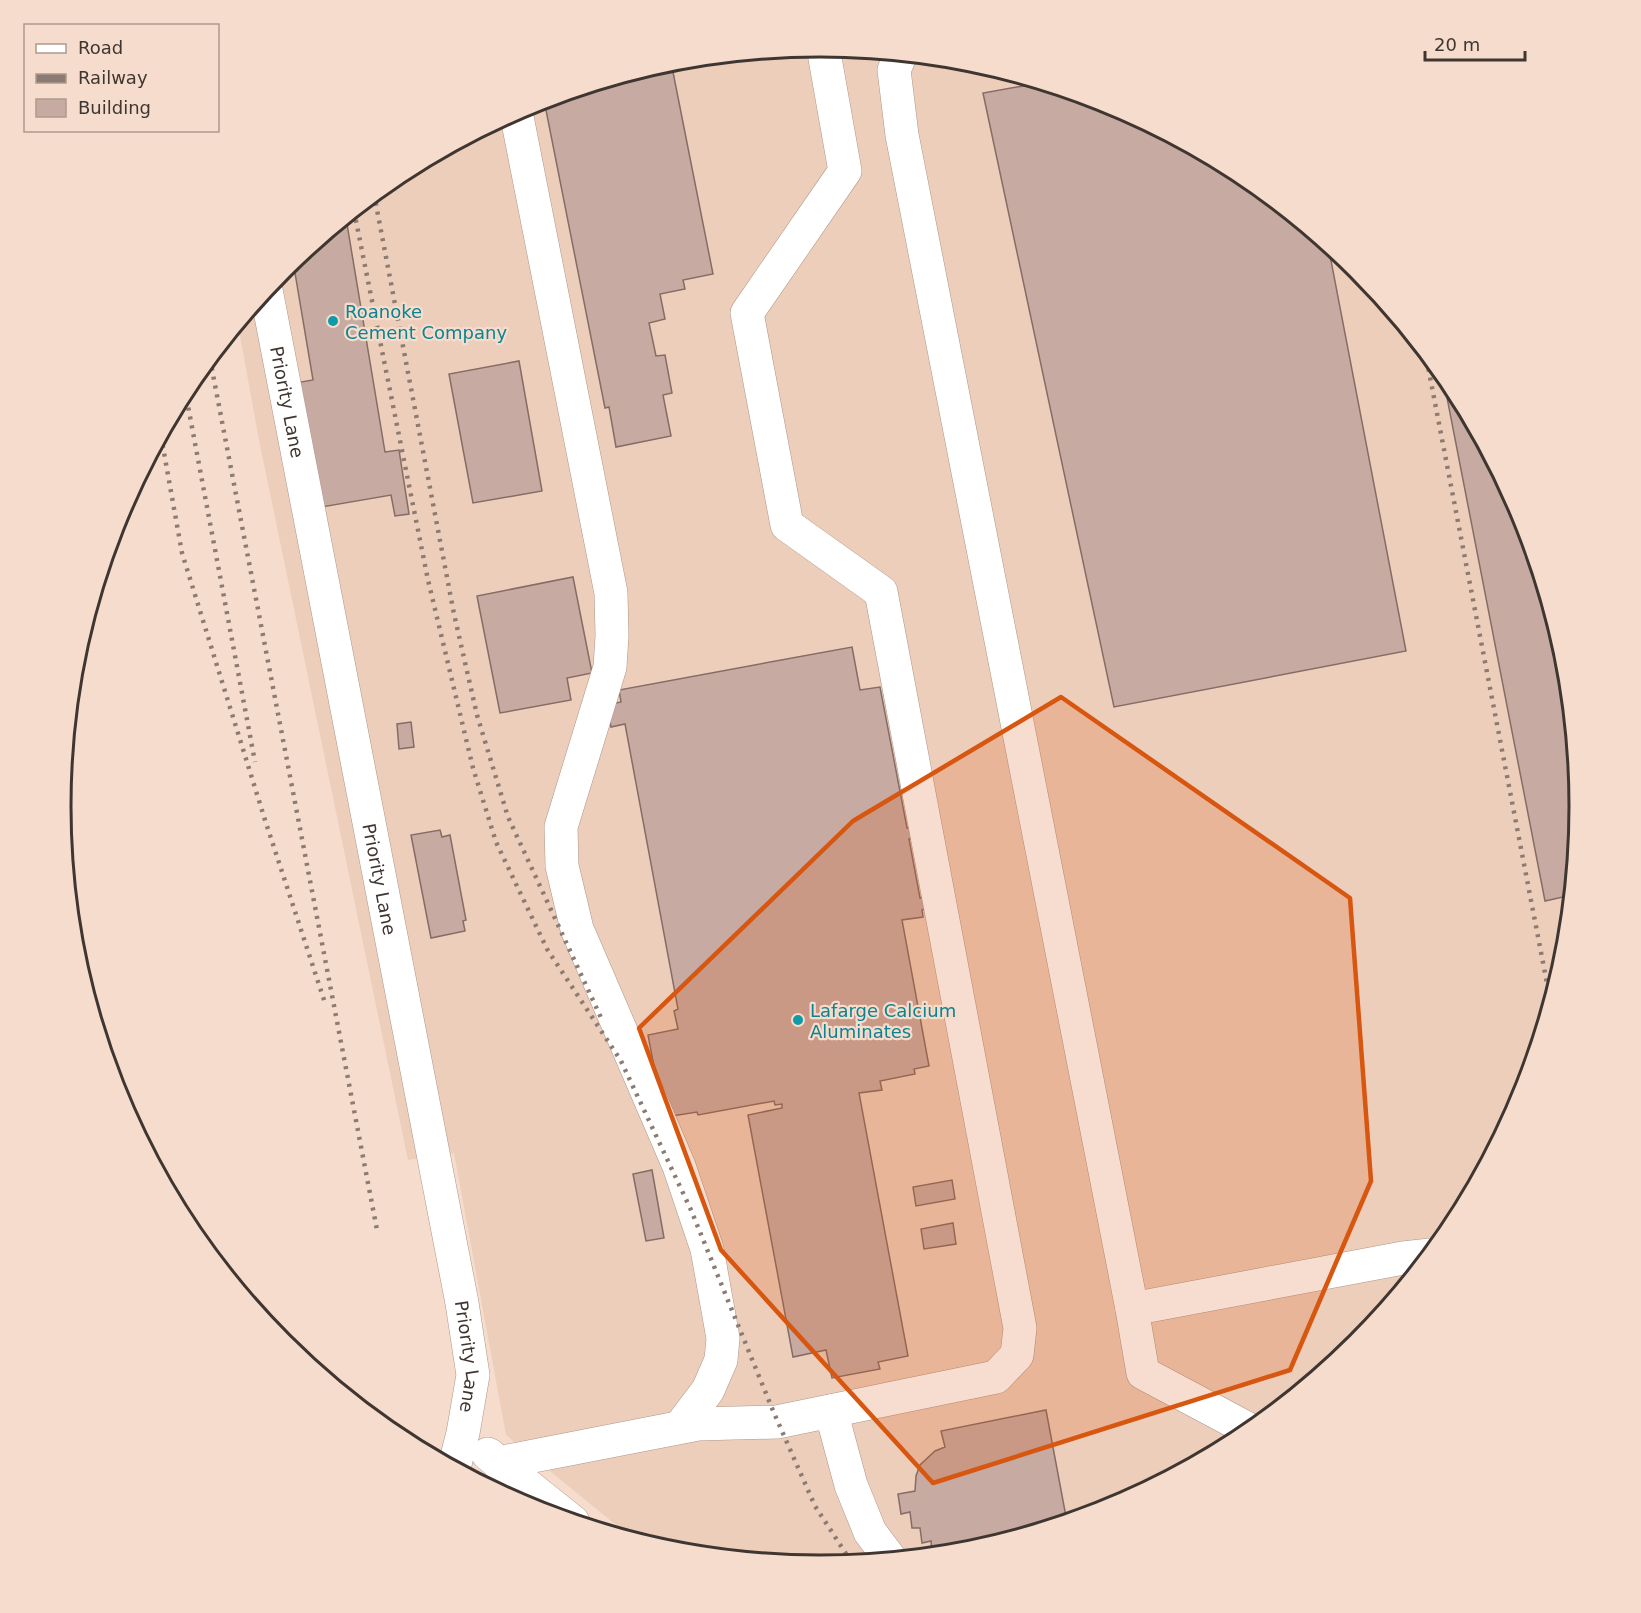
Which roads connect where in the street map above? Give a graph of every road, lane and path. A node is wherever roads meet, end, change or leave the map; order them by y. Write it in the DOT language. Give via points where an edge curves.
graph roads {
  1 [pos="825,57"];
  2 [pos="898,61"];
  3 [pos="518,121"];
  4 [pos="268,301"];
  5 [pos="1420,1256"];
  6 [pos="1132,1309"];
  7 [pos="831,1411"];
  8 [pos="1243,1426"];
  9 [pos="680,1427"];
  10 [pos="463,1433"];
  11 [pos="456,1461"];
  12 [pos="498,1463"];
  13 [pos="552,1506"];
  14 [pos="886,1553"];
  1 -- 7 [label="street" via="846,171 747,313 788,525 881,592 1020,1328 1017,1355 996,1377"];
  2 -- 6 [label="street" via="894,70 902,135"];
  3 -- 9 [label="street" via="611,593 610,667 561,827 562,866 577,929 679,1166 707,1249 723,1338 721,1360 708,1390"];
  4 -- 10 [label="street, Priority Lane" via="462,1303 473,1375"];
  5 -- 6 [label="street"];
  6 -- 8 [label="street" via="1143,1373"];
  7 -- 9 [label="street" via="777,1422"];
  7 -- 14 [label="street" via="855,1494 870,1532"];
  9 -- 12 [label="street"];
  10 -- 11 [label="street, Priority Lane"];
  10 -- 12 [label="street"];
  12 -- 13 [label="street"];
}
